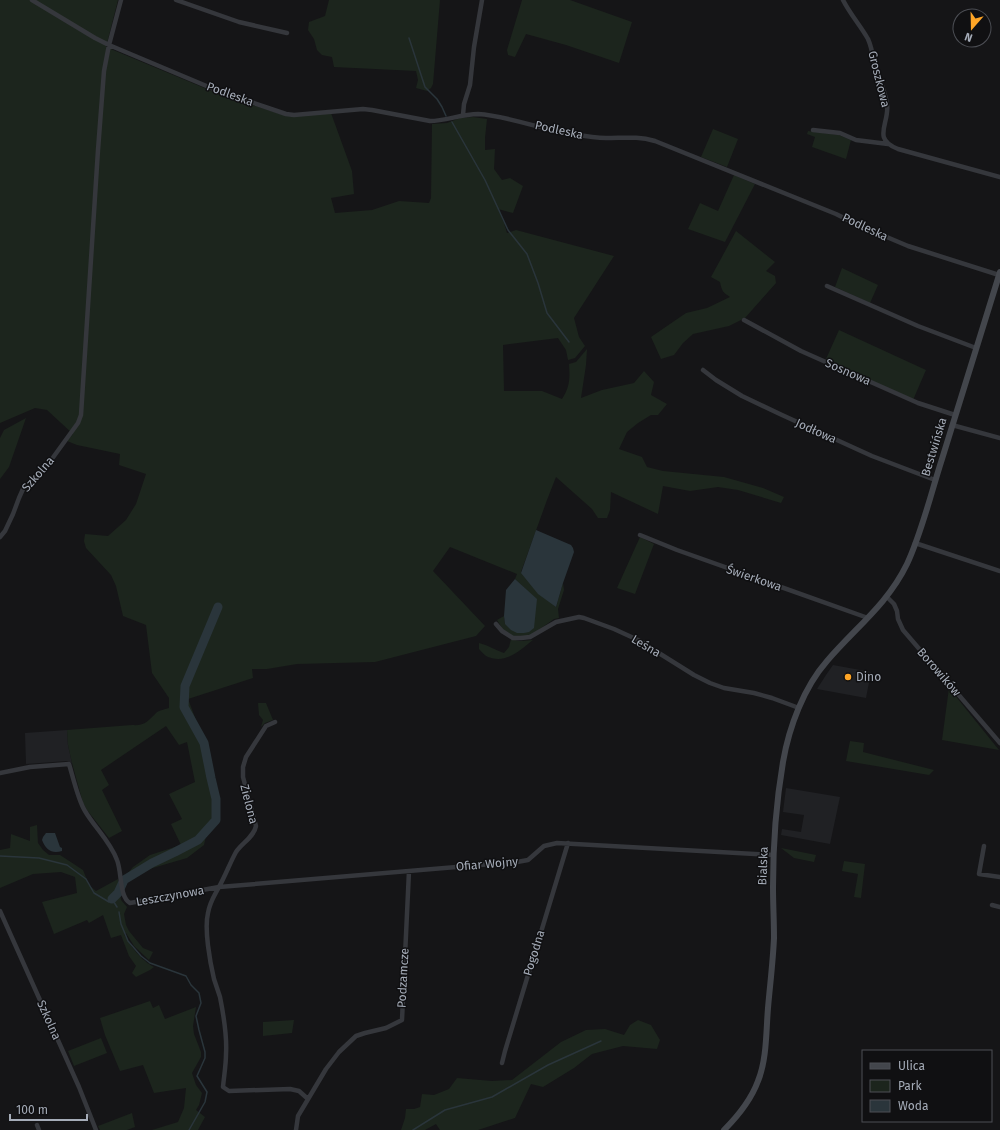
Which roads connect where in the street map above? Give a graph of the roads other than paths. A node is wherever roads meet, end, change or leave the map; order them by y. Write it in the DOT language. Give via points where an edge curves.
graph roads {
  1 [pos="32,0"];
  2 [pos="121,0"];
  3 [pos="176,0"];
  4 [pos="482,0"];
  5 [pos="843,0"];
  6 [pos="288,33"];
  7 [pos="109,45"];
  8 [pos="463,115"];
  9 [pos="813,130"];
  10 [pos="888,144"];
  11 [pos="1000,177"];
  12 [pos="1000,273"];
  13 [pos="827,286"];
  14 [pos="744,320"];
  15 [pos="976,348"];
  16 [pos="703,370"];
  17 [pos="955,415"];
  18 [pos="952,425"];
  19 [pos="1000,438"];
  20 [pos="935,480"];
  21 [pos="640,534"];
  22 [pos="0,537"];
  23 [pos="915,544"];
  24 [pos="1000,571"];
  25 [pos="887,597"];
  26 [pos="868,618"];
  27 [pos="496,624"];
  28 [pos="799,708"];
  29 [pos="275,722"];
  30 [pos="1000,743"];
  31 [pos="0,773"];
  32 [pos="568,844"];
  33 [pos="984,846"];
  34 [pos="774,855"];
  35 [pos="409,871"];
  36 [pos="1000,877"];
  37 [pos="219,887"];
  38 [pos="992,905"];
  39 [pos="1000,907"];
  40 [pos="0,911"];
  41 [pos="502,1063"];
  42 [pos="308,1099"];
  43 [pos="37,1125"];
  44 [pos="39,1130"];
  45 [pos="96,1130"];
  46 [pos="296,1130"];
  47 [pos="724,1130"];
  1 -- 7 [label="street, Podleska"];
  2 -- 7 [label="street, Szkolna"];
  3 -- 6 [label="street" via="239,22"];
  4 -- 8 [label="street" via="470,85"];
  5 -- 10 [label="street, Groszkowa" via="872,50 887,104 883,136"];
  7 -- 8 [label="street, Podleska" via="216,90 286,114 363,109 430,121"];
  7 -- 22 [label="street, Szkolna" via="104,71 81,415 49,463 23,489"];
  8 -- 12 [label="street, Podleska" via="478,114 514,120 571,134 655,141 908,246"];
  9 -- 10 [label="street" via="840,133 856,140"];
  10 -- 11 [label="street"];
  12 -- 15 [label="street, Bestwińska"];
  13 -- 15 [label="street"];
  14 -- 17 [label="street, Sosnowa" via="801,350 918,403"];
  15 -- 17 [label="street, Bestwińska"];
  16 -- 20 [label="street, Jodłowa" via="742,396 782,415 872,456"];
  17 -- 18 [label="street, Bestwińska"];
  18 -- 19 [label="street"];
  18 -- 20 [label="street, Bestwińska"];
  20 -- 23 [label="street, Bestwińska"];
  21 -- 26 [label="street, Świerkowa" via="676,550"];
  23 -- 24 [label="street"];
  23 -- 25 [label="street, Bestwińska" via="902,574"];
  25 -- 26 [label="street, Bestwińska"];
  25 -- 30 [label="street, Borowików" via="894,604 903,630"];
  26 -- 28 [label="street, Bialska" via="826,662 810,684"];
  27 -- 28 [label="street, Leśna" via="513,638 521,638 530,637 556,622 584,618 638,640 710,683 772,698"];
  28 -- 34 [label="street, Bialska" via="783,760"];
  29 -- 37 [label="street, Zielona" via="266,726 246,757 243,778 256,826 255,831 236,852"];
  31 -- 37 [label="street, Leszczynowa" via="30,767 69,764 84,810 106,838 116,856 126,901 130,903"];
  32 -- 34 [label="street, Ofiar Wojny"];
  32 -- 35 [label="street, Ofiar Wojny" via="544,846 528,860"];
  32 -- 41 [label="street, Pogodna"];
  33 -- 36 [label="street" via="979,874"];
  34 -- 47 [label="street, Bialska" via="774,947 763,1063 753,1094 746,1106"];
  35 -- 37 [label="street, Ofiar Wojny"];
  35 -- 42 [label="street, Podzamcze" via="402,1020 386,1028 365,1032 347,1043 326,1069"];
  37 -- 42 [label="street" via="207,915 207,934 227,1053 223,1087 229,1091 290,1089 299,1091"];
  38 -- 39 [label="street"];
  40 -- 45 [label="street, Szkolna"];
  42 -- 46 [label="street, Podzamcze" via="298,1116"];
  43 -- 44 [label="street"];
}
